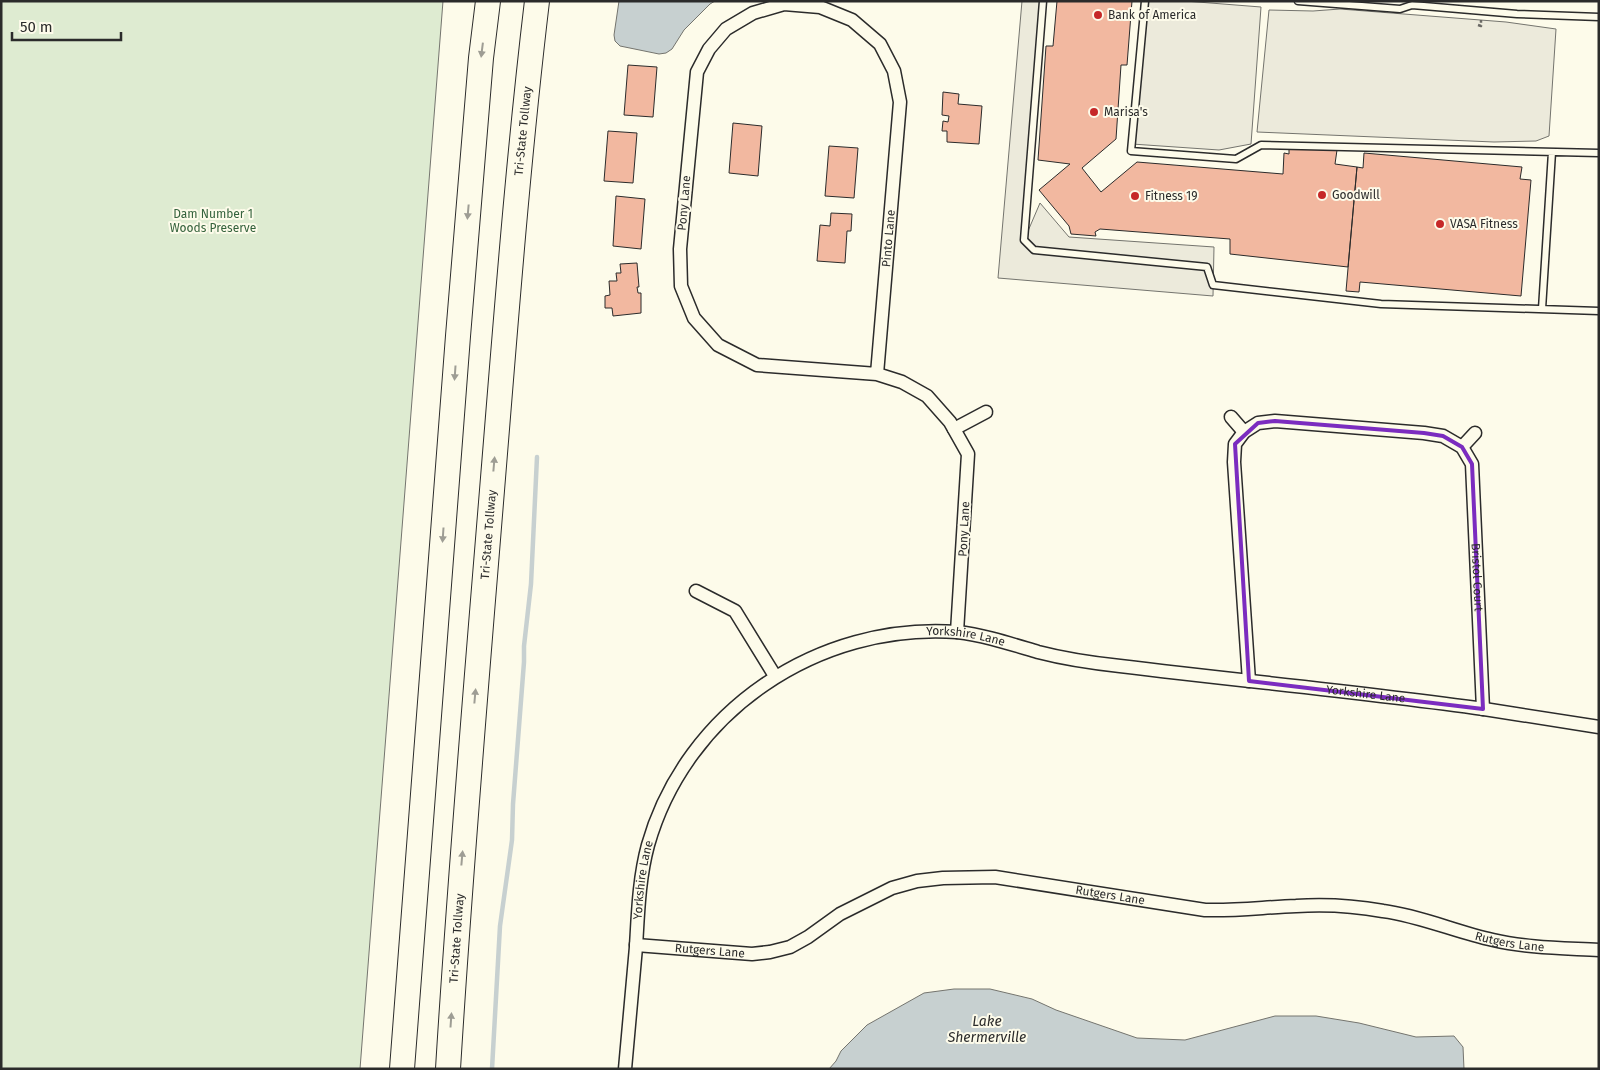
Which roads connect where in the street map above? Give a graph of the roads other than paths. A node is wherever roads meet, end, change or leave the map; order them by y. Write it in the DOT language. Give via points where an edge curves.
graph roads {
  1 [pos="488,1"];
  2 [pos="537,1"];
  3 [pos="1043,1"];
  4 [pos="1145,1"];
  5 [pos="1298,1"];
  6 [pos="1316,2"];
  7 [pos="1412,3"];
  8 [pos="1434,4"];
  9 [pos="1599,17"];
  10 [pos="900,102"];
  11 [pos="1552,152"];
  12 [pos="1599,153"];
  13 [pos="1542,309"];
  14 [pos="1599,311"];
  15 [pos="877,374"];
  16 [pos="986,412"];
  17 [pos="1231,417"];
  18 [pos="954,429"];
  19 [pos="1244,432"];
  20 [pos="1474,433"];
  21 [pos="1462,447"];
  22 [pos="696,591"];
  23 [pos="957,632"];
  24 [pos="775,676"];
  25 [pos="1249,681"];
  26 [pos="1483,709"];
  27 [pos="1599,727"];
  28 [pos="636,945"];
  29 [pos="1599,950"];
  30 [pos="402,1069"];
  31 [pos="448,1069"];
  32 [pos="625,1069"];
  1 -- 30 [label="highway, one-way" via="459,326"];
  31 -- 2 [label="highway, Tri-State Tollway, one-way" via="459,884 500,390"];
  3 -- 13 [label="lane" via="1024,240 1034,250 1207,267 1213,285 1381,304"];
  4 -- 11 [label="lane" via="1131,151 1236,159 1261,145"];
  5 -- 6 [label="lane"];
  6 -- 7 [label="lane" via="1400,9"];
  7 -- 8 [label="lane"];
  8 -- 9 [label="lane" via="1516,14"];
  10 -- 15 [label="street, Pinto Lane"];
  10 -- 15 [label="street, Pony Lane" via="894,71 880,44 852,20 820,7 784,4 753,13 726,30 709,49 697,72 680,249 681,286 694,318 718,345 757,365"];
  11 -- 12 [label="lane"];
  11 -- 13 [label="lane"];
  13 -- 14 [label="lane"];
  15 -- 18 [label="street, Pony Lane" via="902,382 927,396"];
  16 -- 18 [label="street"];
  17 -- 19 [label="street"];
  18 -- 23 [label="street, Pony Lane" via="968,454"];
  19 -- 21 [label="street" via="1258,423 1275,420 1424,433 1443,436"];
  19 -- 25 [label="street" via="1235,444 1234,462"];
  20 -- 21 [label="street"];
  21 -- 26 [label="street, Bristol Court" via="1472,464"];
  22 -- 24 [label="street" via="734,611"];
  23 -- 24 [label="street, Yorkshire Lane" via="872,639 820,655"];
  23 -- 25 [label="street, Yorkshire Lane" via="1072,660"];
  24 -- 28 [label="street, Yorkshire Lane" via="745,697 721,720 674,781 648,846 640,884"];
  25 -- 26 [label="street, Yorkshire Lane"];
  26 -- 27 [label="street, Yorkshire Lane"];
  28 -- 29 [label="street, Rutgers Lane" via="752,954 770,952 790,947 840,914 892,888 943,878 995,877 1205,910 1335,906 1384,911 1525,946"];
  28 -- 32 [label="street, Yorkshire Lane"];
}
